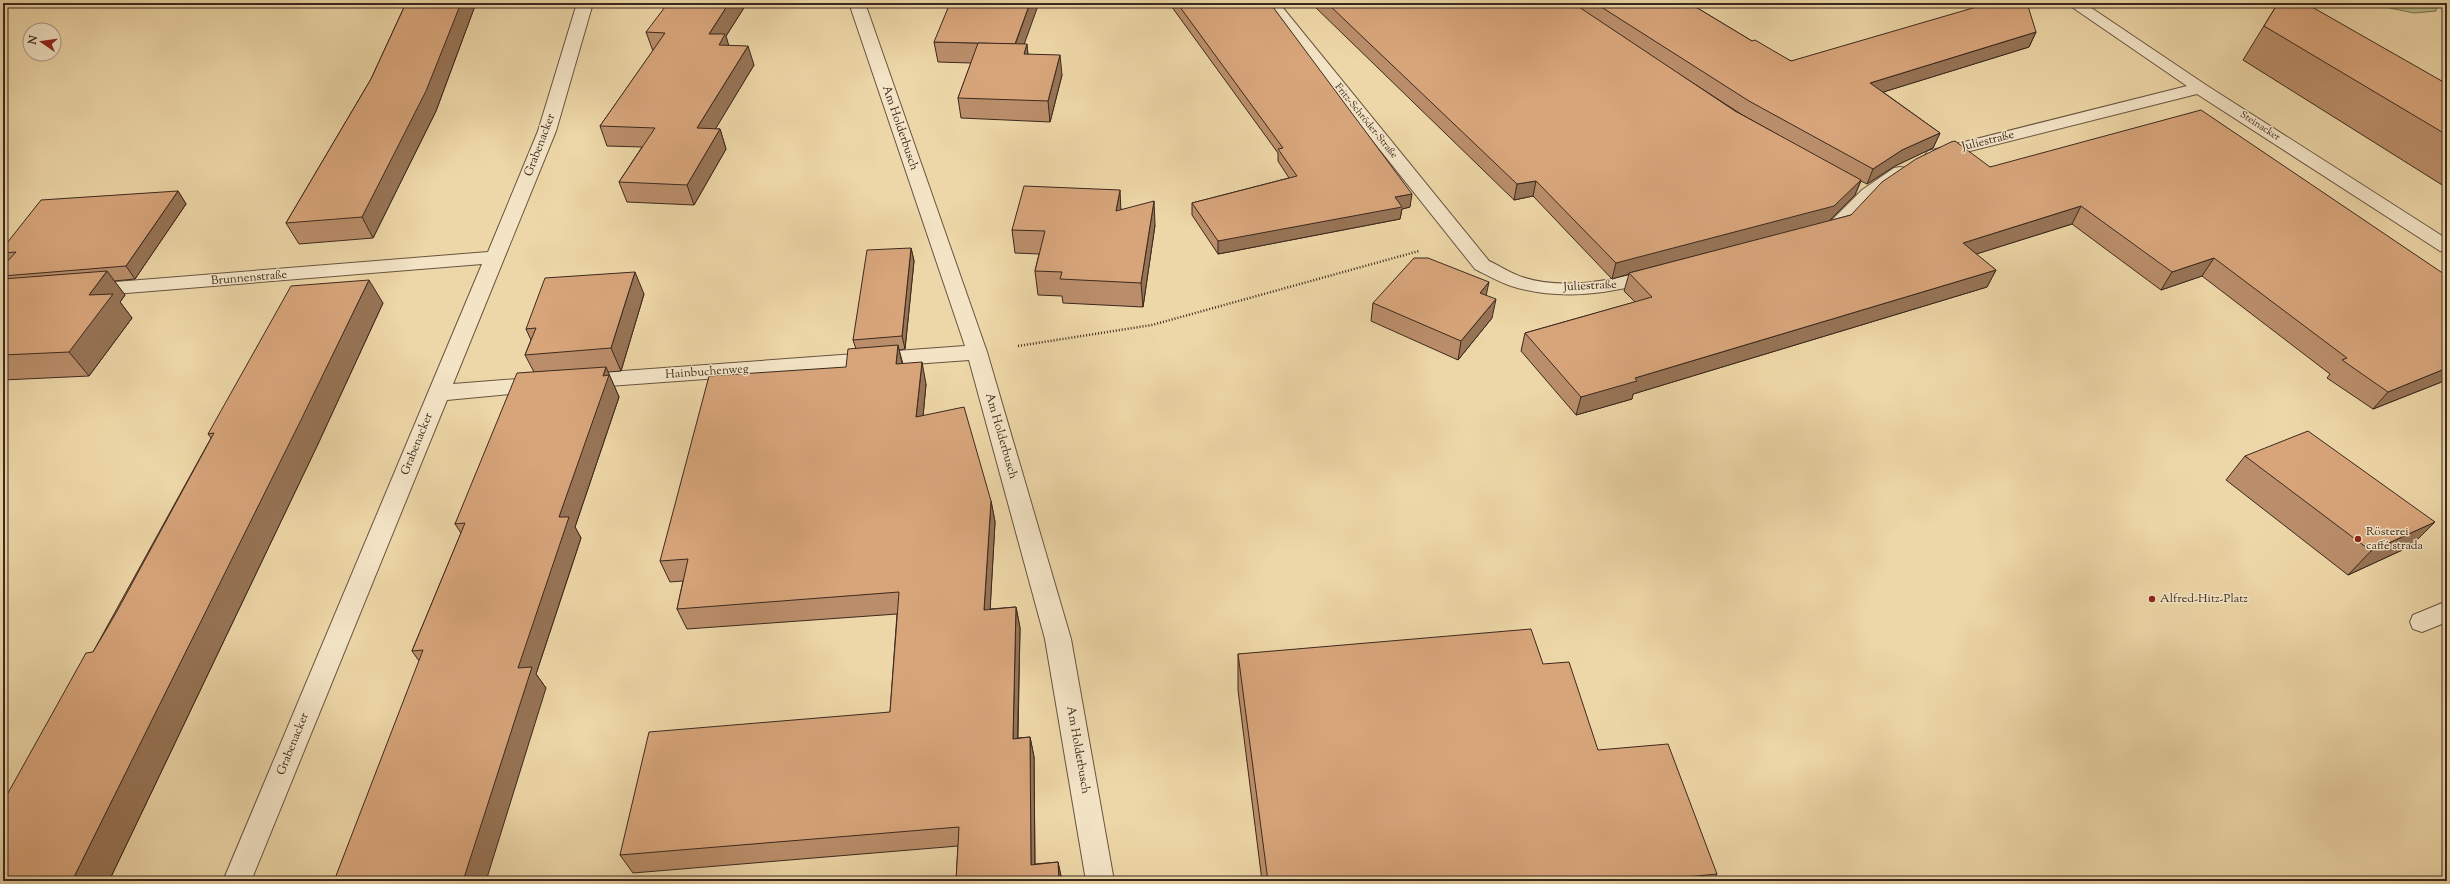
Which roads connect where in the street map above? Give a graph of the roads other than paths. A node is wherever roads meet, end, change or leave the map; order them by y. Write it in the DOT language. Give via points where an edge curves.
graph roads {
  1 [pos="585,3"];
  2 [pos="857,3"];
  3 [pos="1271,3"];
  4 [pos="2074,3"];
  5 [pos="2200,88"];
  6 [pos="1806,235"];
  7 [pos="1460,239"];
  8 [pos="2447,248"];
  9 [pos="494,257"];
  10 [pos="1675,270"];
  11 [pos="75,291"];
  12 [pos="977,352"];
  13 [pos="438,393"];
  14 [pos="2447,611"];
  15 [pos="2422,622"];
  16 [pos="237,881"];
  17 [pos="1100,881"];
  1 -- 9 [label="street, Grabenacker" via="547,131"];
  2 -- 12 [label="street, Am Holderbusch"];
  3 -- 7 [label="street, Fritz-Schröder-Straße"];
  4 -- 5 [label="street, Steinacker"];
  5 -- 6 [label="street, Juliestraße" via="1937,154 1861,190 1836,227"];
  5 -- 8 [label="street, Steinacker"];
  7 -- 10 [label="street, Juliestraße" via="1482,265 1518,282 1570,289 1614,286"];
  9 -- 11 [label="street, Brunnenstraße"];
  9 -- 13 [label="street, Grabenacker"];
  12 -- 13 [label="street, Hainbuchenweg"];
  12 -- 17 [label="street, Am Holderbusch" via="1058,639"];
  13 -- 16 [label="street, Grabenacker"];
  14 -- 15 [label="street"];
}
